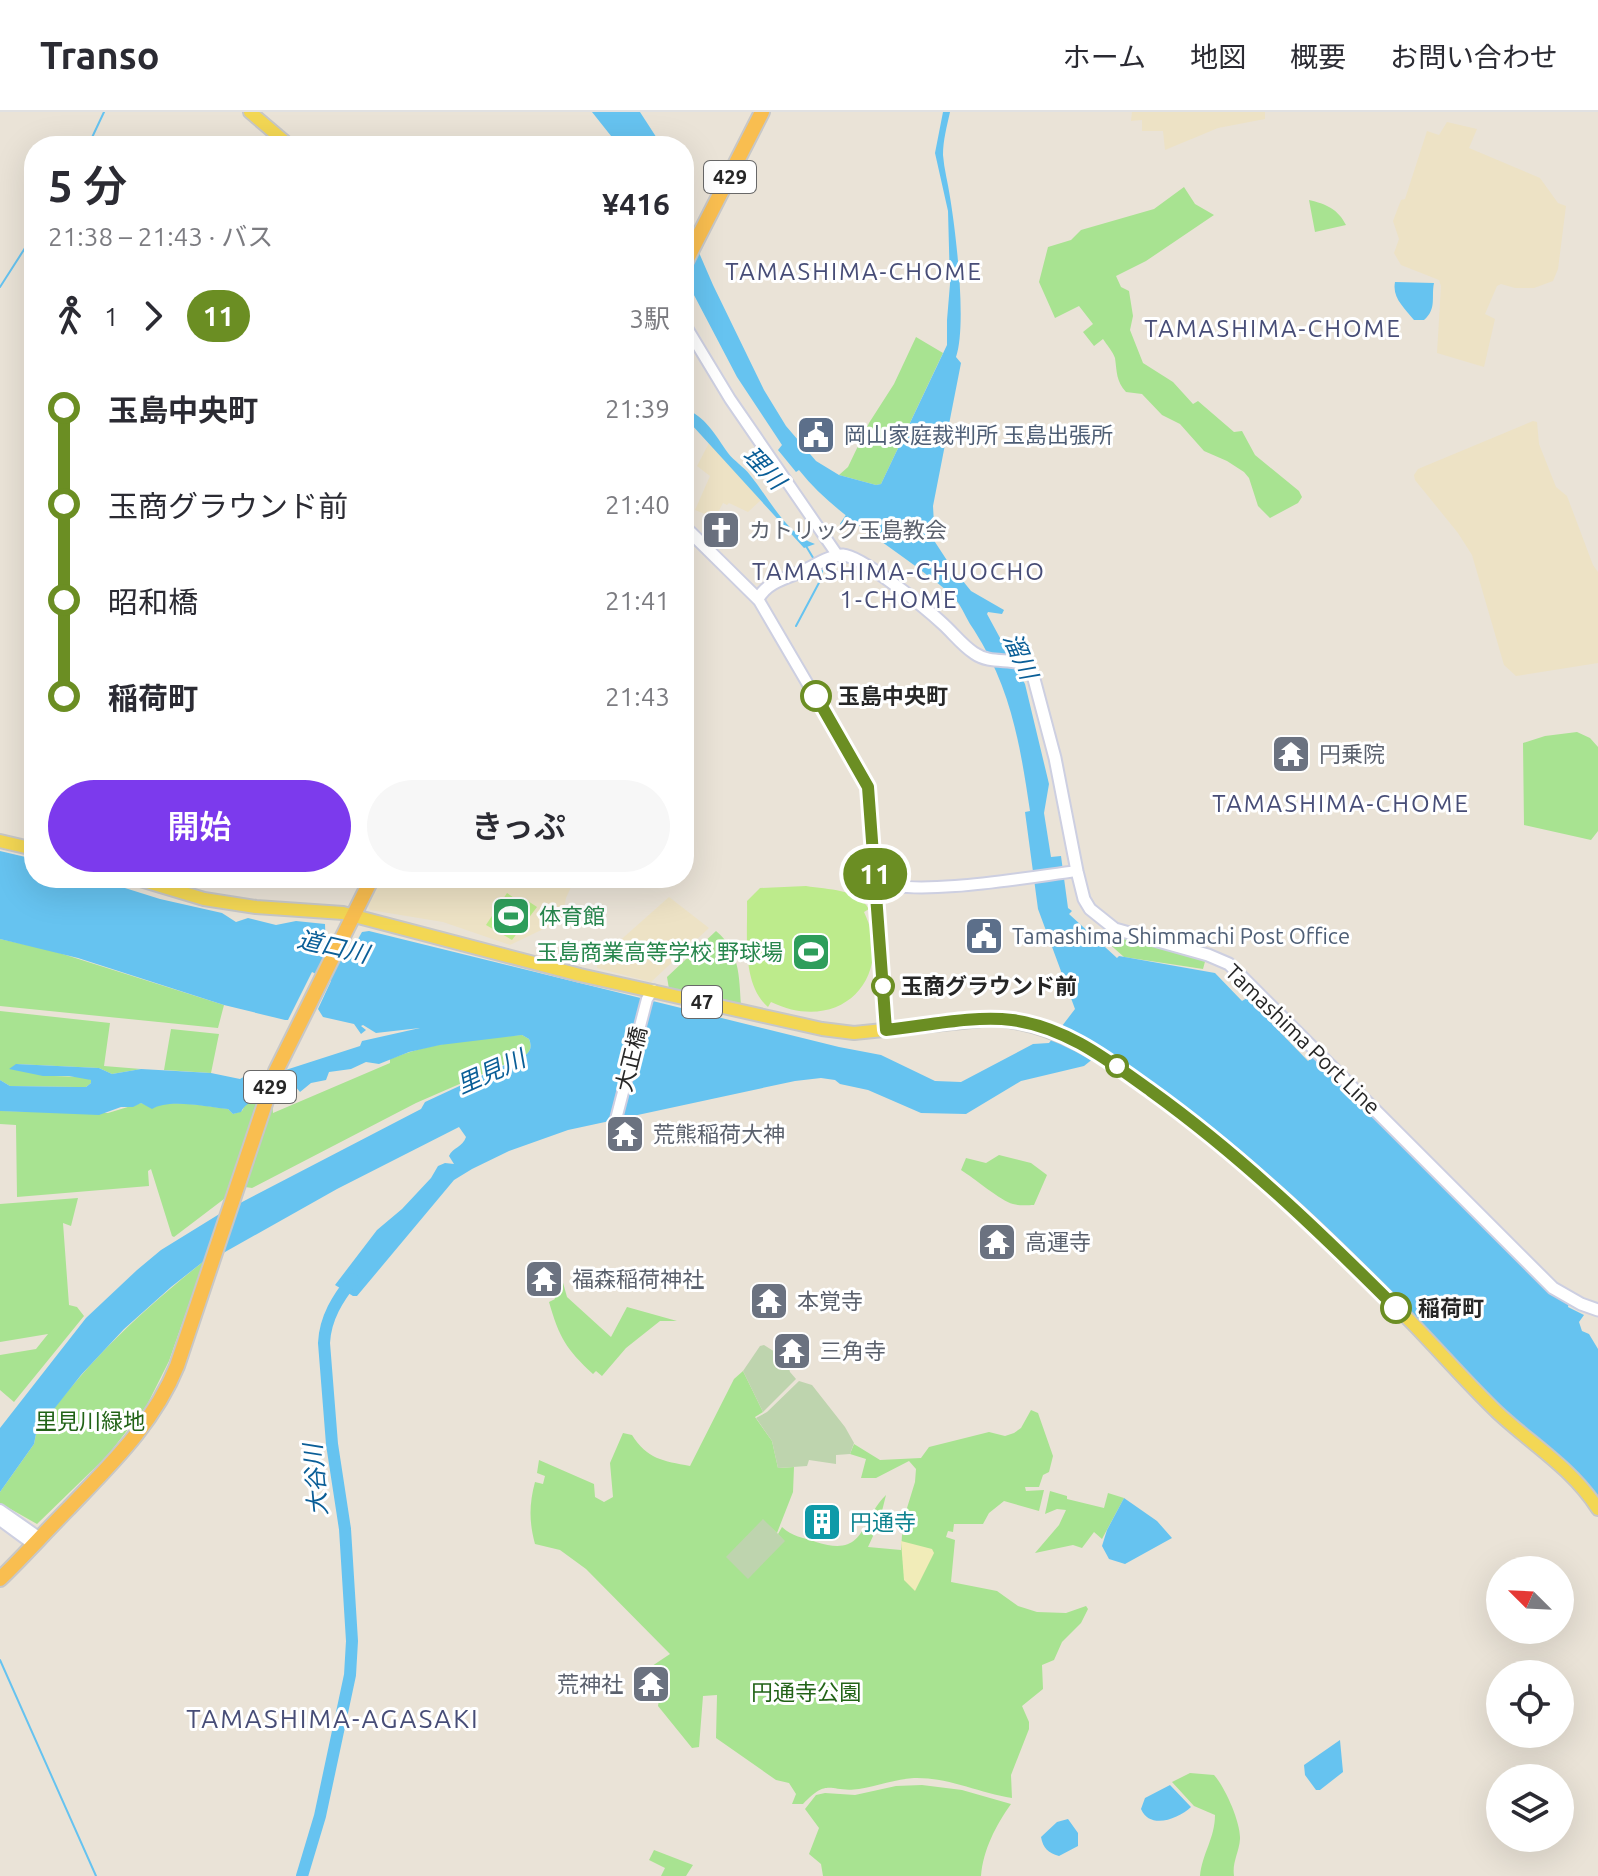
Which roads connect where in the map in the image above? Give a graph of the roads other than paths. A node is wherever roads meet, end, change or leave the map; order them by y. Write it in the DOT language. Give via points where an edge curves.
graph roads {
  1 [pos="250,112"];
  2 [pos="762,112"];
  3 [pos="278,136"];
  4 [pos="694,247"];
  5 [pos="694,340"];
  6 [pos="694,536"];
  7 [pos="838,556"];
  8 [pos="758,599"];
  9 [pos="0,841"];
  10 [pos="24,847"];
  11 [pos="1077,871"];
  12 [pos="876,882"];
  13 [pos="167,888"];
  14 [pos="367,888"];
  15 [pos="353,915"];
  16 [pos="650,995"];
  17 [pos="886,1030"];
  18 [pos="615,1124"];
  19 [pos="1598,1310"];
  20 [pos="1598,1509"];
  21 [pos="0,1510"];
  22 [pos="0,1520"];
  23 [pos="34,1539"];
  24 [pos="0,1579"];
  1 -- 3 [label="main road"];
  2 -- 4 [label="highway, 429"];
  5 -- 7 [label="street"];
  6 -- 8 [label="main road"];
  7 -- 8 [label="main road" via="773,583"];
  7 -- 11 [label="main road, Tamashima Port Line" via="861,561 971,651 992,661 1026,665 1058,771"];
  8 -- 12 [label="street" via="868,787"];
  9 -- 10 [label="main road"];
  11 -- 12 [label="street" via="935,886"];
  11 -- 19 [label="main road, Tamashima Port Line" via="1084,899 1106,923 1229,964 1553,1288"];
  12 -- 17 [label="street"];
  13 -- 15 [label="main road" via="256,907"];
  14 -- 15 [label="highway, 429"];
  15 -- 16 [label="main road, 47"];
  15 -- 23 [label="highway, 429" via="276,1071 177,1366 157,1408 120,1455"];
  16 -- 17 [label="main road, 47" via="822,1029"];
  16 -- 18 [label="street, 大正橋"];
  17 -- 20 [label="main road, 47" via="1014,1020 1098,1053 1235,1155 1361,1271 1499,1414 1566,1470"];
  21 -- 23 [label="street"];
  22 -- 23 [label="street"];
  23 -- 24 [label="highway, 429"];
}
